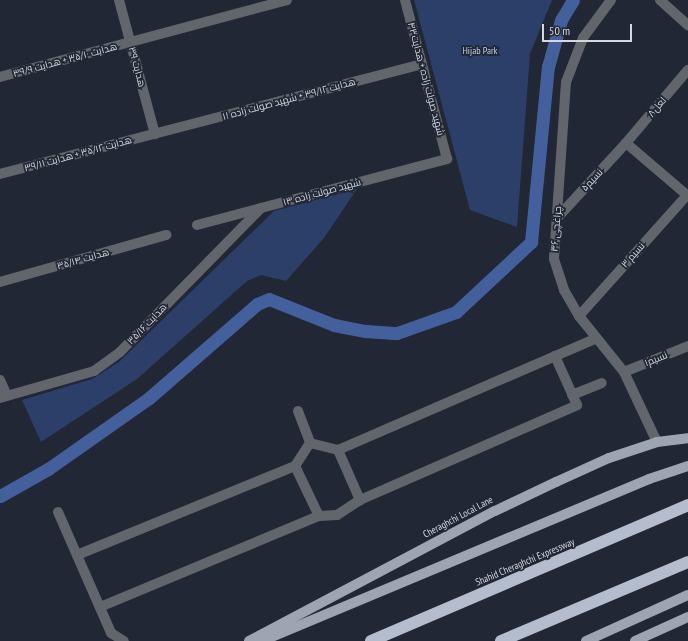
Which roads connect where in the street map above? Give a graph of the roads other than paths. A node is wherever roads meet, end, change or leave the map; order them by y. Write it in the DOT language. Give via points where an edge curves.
graph roads {
  1 [pos="119,0"];
  2 [pos="287,0"];
  3 [pos="405,0"];
  4 [pos="611,0"];
  5 [pos="660,0"];
  6 [pos="688,25"];
  7 [pos="130,43"];
  8 [pos="422,64"];
  9 [pos="688,70"];
  10 [pos="0,77"];
  11 [pos="155,134"];
  12 [pos="626,143"];
  13 [pos="447,159"];
  14 [pos="0,174"];
  15 [pos="687,195"];
  16 [pos="261,208"];
  17 [pos="558,217"];
  18 [pos="197,225"];
  19 [pos="166,235"];
  20 [pos="0,282"];
  21 [pos="579,316"];
  22 [pos="595,339"];
  23 [pos="688,346"];
  24 [pos="555,356"];
  25 [pos="624,372"];
  26 [pos="0,380"];
  27 [pos="602,384"];
  28 [pos="572,395"];
  29 [pos="4,397"];
  30 [pos="298,411"];
  31 [pos="688,438"];
  32 [pos="657,442"];
  33 [pos="310,443"];
  34 [pos="338,450"];
  35 [pos="295,466"];
  36 [pos="688,466"];
  37 [pos="360,500"];
  38 [pos="688,505"];
  39 [pos="58,512"];
  40 [pos="319,516"];
  41 [pos="77,555"];
  42 [pos="688,562"];
  43 [pos="688,595"];
  44 [pos="100,607"];
  45 [pos="688,617"];
  46 [pos="110,637"];
  47 [pos="124,641"];
  48 [pos="249,641"];
  49 [pos="262,641"];
  50 [pos="371,641"];
  51 [pos="501,641"];
  52 [pos="586,641"];
  53 [pos="635,641"];
  1 -- 7 [label="street, هدایت ۳۹"];
  2 -- 7 [label="street, هدایت ۳۵/۱۰ + هدایت ۳۹/۹"];
  3 -- 8 [label="street, شهید صولت زاده + هدایت۴۳"];
  4 -- 17 [label="street, چراغچی ۳۶" via="582,38 566,82"];
  5 -- 6 [label="street"];
  7 -- 10 [label="street, هدایت ۳۵/۱۰ + هدایت ۳۹/۹"];
  7 -- 11 [label="street, هدایت ۳۹"];
  8 -- 11 [label="street, هدایت ۳۹/۱۲ + شهید صولت زاده ۱۱"];
  8 -- 13 [label="street, شهید صولت زاده + هدایت۴۳"];
  9 -- 12 [label="street, لعل۸"];
  11 -- 14 [label="street, هدایت ۳۵/۱۲ + هدایت ۳۹/۱۱"];
  12 -- 15 [label="street"];
  12 -- 17 [label="street, نسیم۵"];
  13 -- 16 [label="street, شهید صولت زاده ۱۳"];
  15 -- 21 [label="street, نسیم ۳"];
  16 -- 18 [label="street, شهید صولت زاده ۱۳"];
  16 -- 29 [label="street, هدایت ۳۵/۱۶" via="120,352 94,371"];
  17 -- 21 [label="street, چراغچی ۳۶" via="554,259 564,290"];
  19 -- 20 [label="street, هدایت ۳۵/۱۴"];
  21 -- 22 [label="street, چراغچی ۳۶"];
  22 -- 24 [label="street"];
  22 -- 25 [label="street, چراغچی ۳۶"];
  23 -- 25 [label="street, نسیم۱"];
  24 -- 28 [label="street"];
  24 -- 34 [label="street"];
  25 -- 32 [label="street, چراغچی ۳۶"];
  26 -- 29 [label="street"];
  27 -- 28 [label="street"];
  28 -- 37 [label="street" via="577,405"];
  30 -- 33 [label="street"];
  31 -- 32 [label="main road, Cheraghchi Local Lane"];
  32 -- 48 [label="main road, Cheraghchi Local Lane" via="609,458 495,511"];
  33 -- 34 [label="street"];
  33 -- 35 [label="street"];
  34 -- 37 [label="street"];
  35 -- 40 [label="street"];
  35 -- 41 [label="street"];
  36 -- 49 [label="main road" via="649,479"];
  37 -- 40 [label="street" via="337,515"];
  38 -- 50 [label="highway, Shahid Cheraghchi Expressway"];
  39 -- 41 [label="street"];
  40 -- 44 [label="street"];
  41 -- 44 [label="street"];
  42 -- 51 [label="highway"];
  43 -- 52 [label="main road"];
  44 -- 46 [label="street"];
  45 -- 53 [label="main road"];
  46 -- 47 [label="street"];
}
